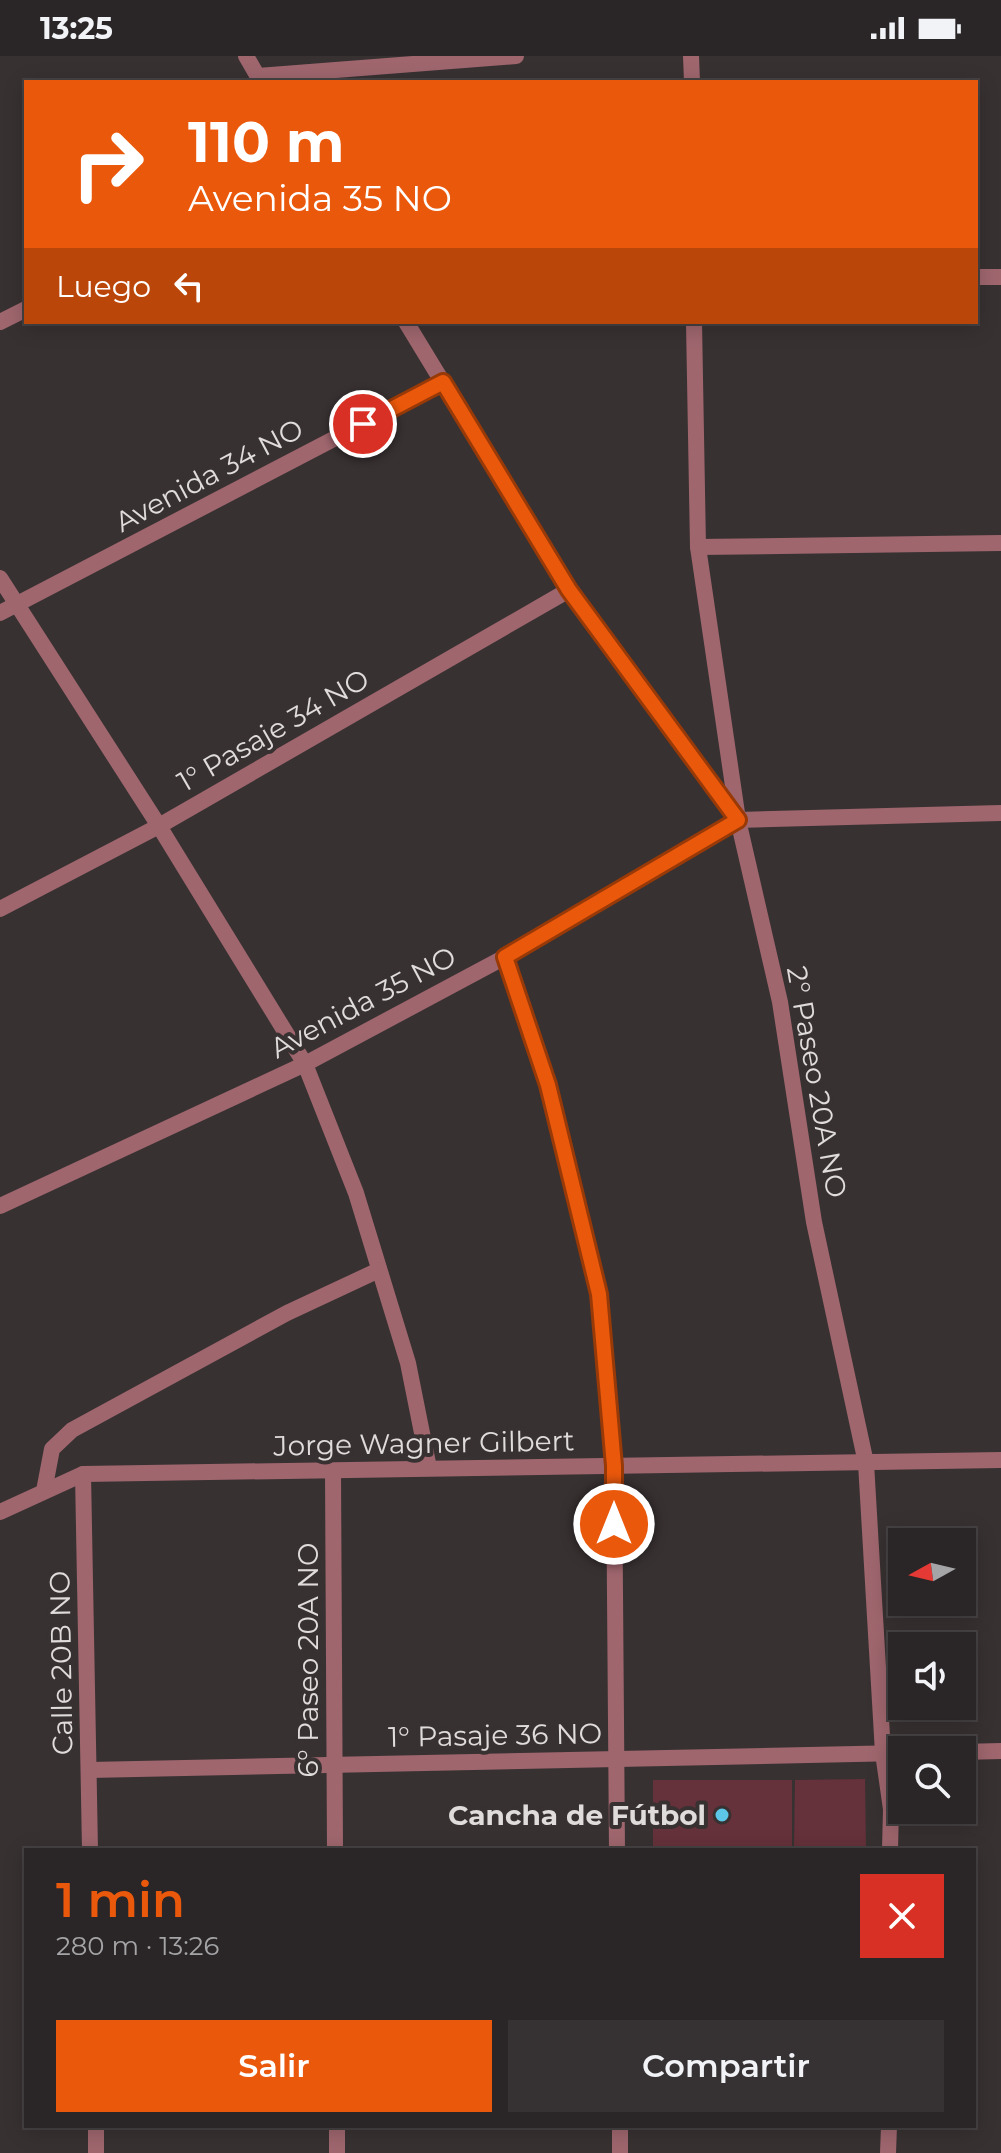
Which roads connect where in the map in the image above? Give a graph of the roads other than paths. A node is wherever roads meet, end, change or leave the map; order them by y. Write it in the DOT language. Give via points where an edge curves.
graph roads {
  1 [pos="246,56"];
  2 [pos="516,56"];
  3 [pos="691,56"];
  4 [pos="260,79"];
  5 [pos="692,80"];
  6 [pos="978,277"];
  7 [pos="1001,277"];
  8 [pos="24,310"];
  9 [pos="0,322"];
  10 [pos="407,324"];
  11 [pos="694,324"];
  12 [pos="443,382"];
  13 [pos="1001,543"];
  14 [pos="698,547"];
  15 [pos="0,578"];
  16 [pos="569,590"];
  17 [pos="16,605"];
  18 [pos="0,613"];
  19 [pos="1001,813"];
  20 [pos="738,820"];
  21 [pos="159,826"];
  22 [pos="0,909"];
  23 [pos="505,957"];
  24 [pos="305,1064"];
  25 [pos="0,1206"];
  26 [pos="379,1270"];
  27 [pos="1001,1460"];
  28 [pos="866,1463"];
  29 [pos="614,1466"];
  30 [pos="429,1468"];
  31 [pos="333,1471"];
  32 [pos="83,1474"];
  33 [pos="44,1491"];
  34 [pos="0,1512"];
  35 [pos="1001,1751"];
  36 [pos="976,1752"];
  37 [pos="883,1753"];
  38 [pos="888,1753"];
  39 [pos="616,1759"];
  40 [pos="335,1765"];
  41 [pos="89,1770"];
  42 [pos="90,1848"];
  43 [pos="335,1848"];
  44 [pos="617,1848"];
  45 [pos="890,1848"];
  46 [pos="96,2128"];
  47 [pos="337,2128"];
  48 [pos="620,2128"];
  49 [pos="889,2128"];
  50 [pos="96,2153"];
  51 [pos="337,2153"];
  52 [pos="620,2153"];
  53 [pos="888,2153"];
  1 -- 4 [label="street"];
  2 -- 4 [label="street"];
  3 -- 5 [label="street"];
  6 -- 7 [label="street"];
  8 -- 9 [label="street"];
  10 -- 12 [label="street"];
  11 -- 14 [label="street, 2° Paseo 20A NO"];
  12 -- 16 [label="street"];
  12 -- 17 [label="street, Avenida 34 NO"];
  13 -- 14 [label="street"];
  14 -- 20 [label="street, 2° Paseo 20A NO"];
  15 -- 17 [label="street"];
  16 -- 20 [label="street"];
  16 -- 21 [label="street, 1° Pasaje 34 NO"];
  17 -- 18 [label="street, Avenida 34 NO"];
  17 -- 21 [label="street"];
  19 -- 20 [label="street, Avenida 35 NO"];
  20 -- 23 [label="street, Avenida 35 NO"];
  20 -- 28 [label="street, 2° Paseo 20A NO" via="780,1002 814,1222"];
  21 -- 22 [label="street, 1° Pasaje 34 NO"];
  21 -- 24 [label="street"];
  23 -- 24 [label="street, Avenida 35 NO"];
  23 -- 29 [label="street" via="548,1085 599,1294"];
  24 -- 25 [label="street, Avenida 35 NO"];
  24 -- 26 [label="street" via="356,1193"];
  26 -- 30 [label="street" via="408,1363"];
  26 -- 33 [label="street" via="287,1313 72,1430 52,1449"];
  27 -- 28 [label="street, Jorge Wagner Gilbert"];
  28 -- 29 [label="street, Jorge Wagner Gilbert"];
  28 -- 37 [label="street, 2° Paseo 20A NO"];
  29 -- 30 [label="street, Jorge Wagner Gilbert"];
  29 -- 39 [label="street"];
  30 -- 31 [label="street, Jorge Wagner Gilbert"];
  31 -- 32 [label="street, Jorge Wagner Gilbert"];
  31 -- 40 [label="street, 6° Paseo 20A NO"];
  32 -- 33 [label="street, Jorge Wagner Gilbert"];
  32 -- 41 [label="street, Calle 20B NO"];
  33 -- 34 [label="street, Jorge Wagner Gilbert"];
  35 -- 36 [label="street"];
  37 -- 38 [label="street, 1° Pasaje 36 NO"];
  37 -- 39 [label="street, 1° Pasaje 36 NO"];
  37 -- 45 [label="street, 2° Paseo 20A NO"];
  39 -- 40 [label="street, 1° Pasaje 36 NO"];
  39 -- 44 [label="street"];
  40 -- 41 [label="street, 1° Pasaje 36 NO"];
  40 -- 43 [label="street, 6° Paseo 20A NO"];
  41 -- 42 [label="street, Calle 20B NO"];
  46 -- 50 [label="street"];
  47 -- 51 [label="street"];
  48 -- 52 [label="street"];
  49 -- 53 [label="street"];
}
